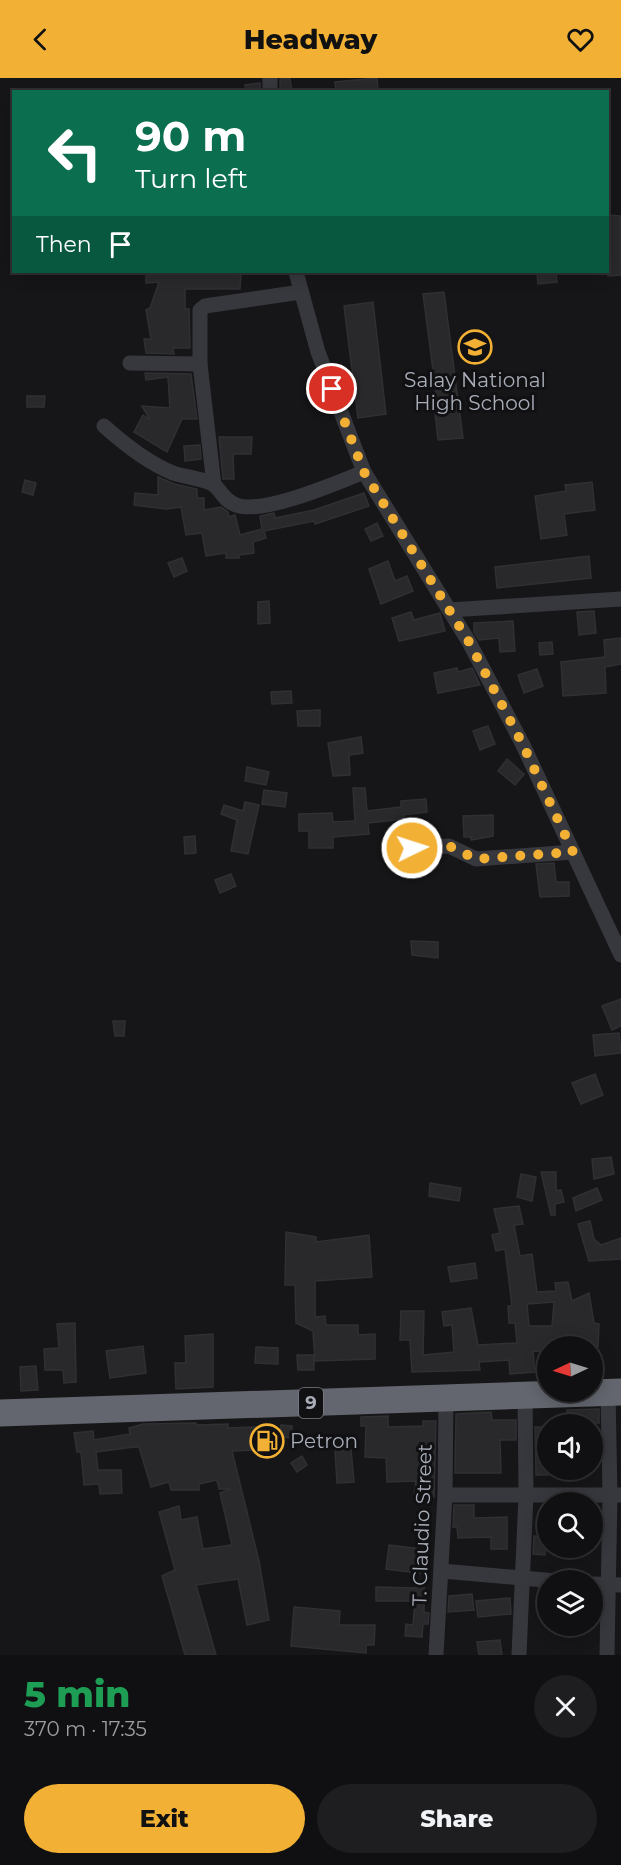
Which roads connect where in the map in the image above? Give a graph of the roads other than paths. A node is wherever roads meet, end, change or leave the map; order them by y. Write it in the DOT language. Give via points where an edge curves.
graph roads {
  1 [pos="296,273"];
  2 [pos="301,292"];
  3 [pos="130,363"];
  4 [pos="200,364"];
  5 [pos="104,426"];
  6 [pos="364,472"];
  7 [pos="214,485"];
  8 [pos="621,599"];
  9 [pos="450,610"];
  10 [pos="412,848"];
  11 [pos="573,852"];
  12 [pos="621,955"];
  13 [pos="615,1392"];
  14 [pos="525,1394"];
  15 [pos="446,1397"];
  16 [pos="0,1413"];
  17 [pos="445,1495"];
  18 [pos="526,1495"];
  19 [pos="615,1495"];
  20 [pos="442,1571"];
  21 [pos="522,1578"];
  22 [pos="537,1579"];
  23 [pos="615,1585"];
  24 [pos="436,1655"];
  25 [pos="519,1655"];
  26 [pos="607,1655"];
  1 -- 2 [label="street"];
  2 -- 4 [label="street" via="202,307"];
  2 -- 6 [label="street" via="318,352"];
  3 -- 4 [label="street"];
  4 -- 7 [label="street"];
  5 -- 7 [label="street" via="149,460"];
  6 -- 7 [label="street" via="294,498 250,508 227,500"];
  6 -- 9 [label="street"];
  8 -- 9 [label="street"];
  9 -- 11 [label="street" via="523,745"];
  10 -- 11 [label="street" via="449,846 476,859"];
  11 -- 12 [label="street"];
  13 -- 14 [label="highway, 9"];
  13 -- 19 [label="street"];
  14 -- 15 [label="highway, 9"];
  14 -- 18 [label="street"];
  15 -- 16 [label="highway, 9"];
  15 -- 17 [label="street, T. Claudio Street"];
  17 -- 18 [label="street"];
  17 -- 20 [label="street, T. Claudio Street"];
  18 -- 19 [label="street"];
  18 -- 21 [label="street"];
  19 -- 23 [label="street"];
  20 -- 21 [label="street"];
  20 -- 24 [label="street, T. Claudio Street"];
  21 -- 22 [label="street"];
  21 -- 25 [label="street"];
  23 -- 26 [label="street"];
}
